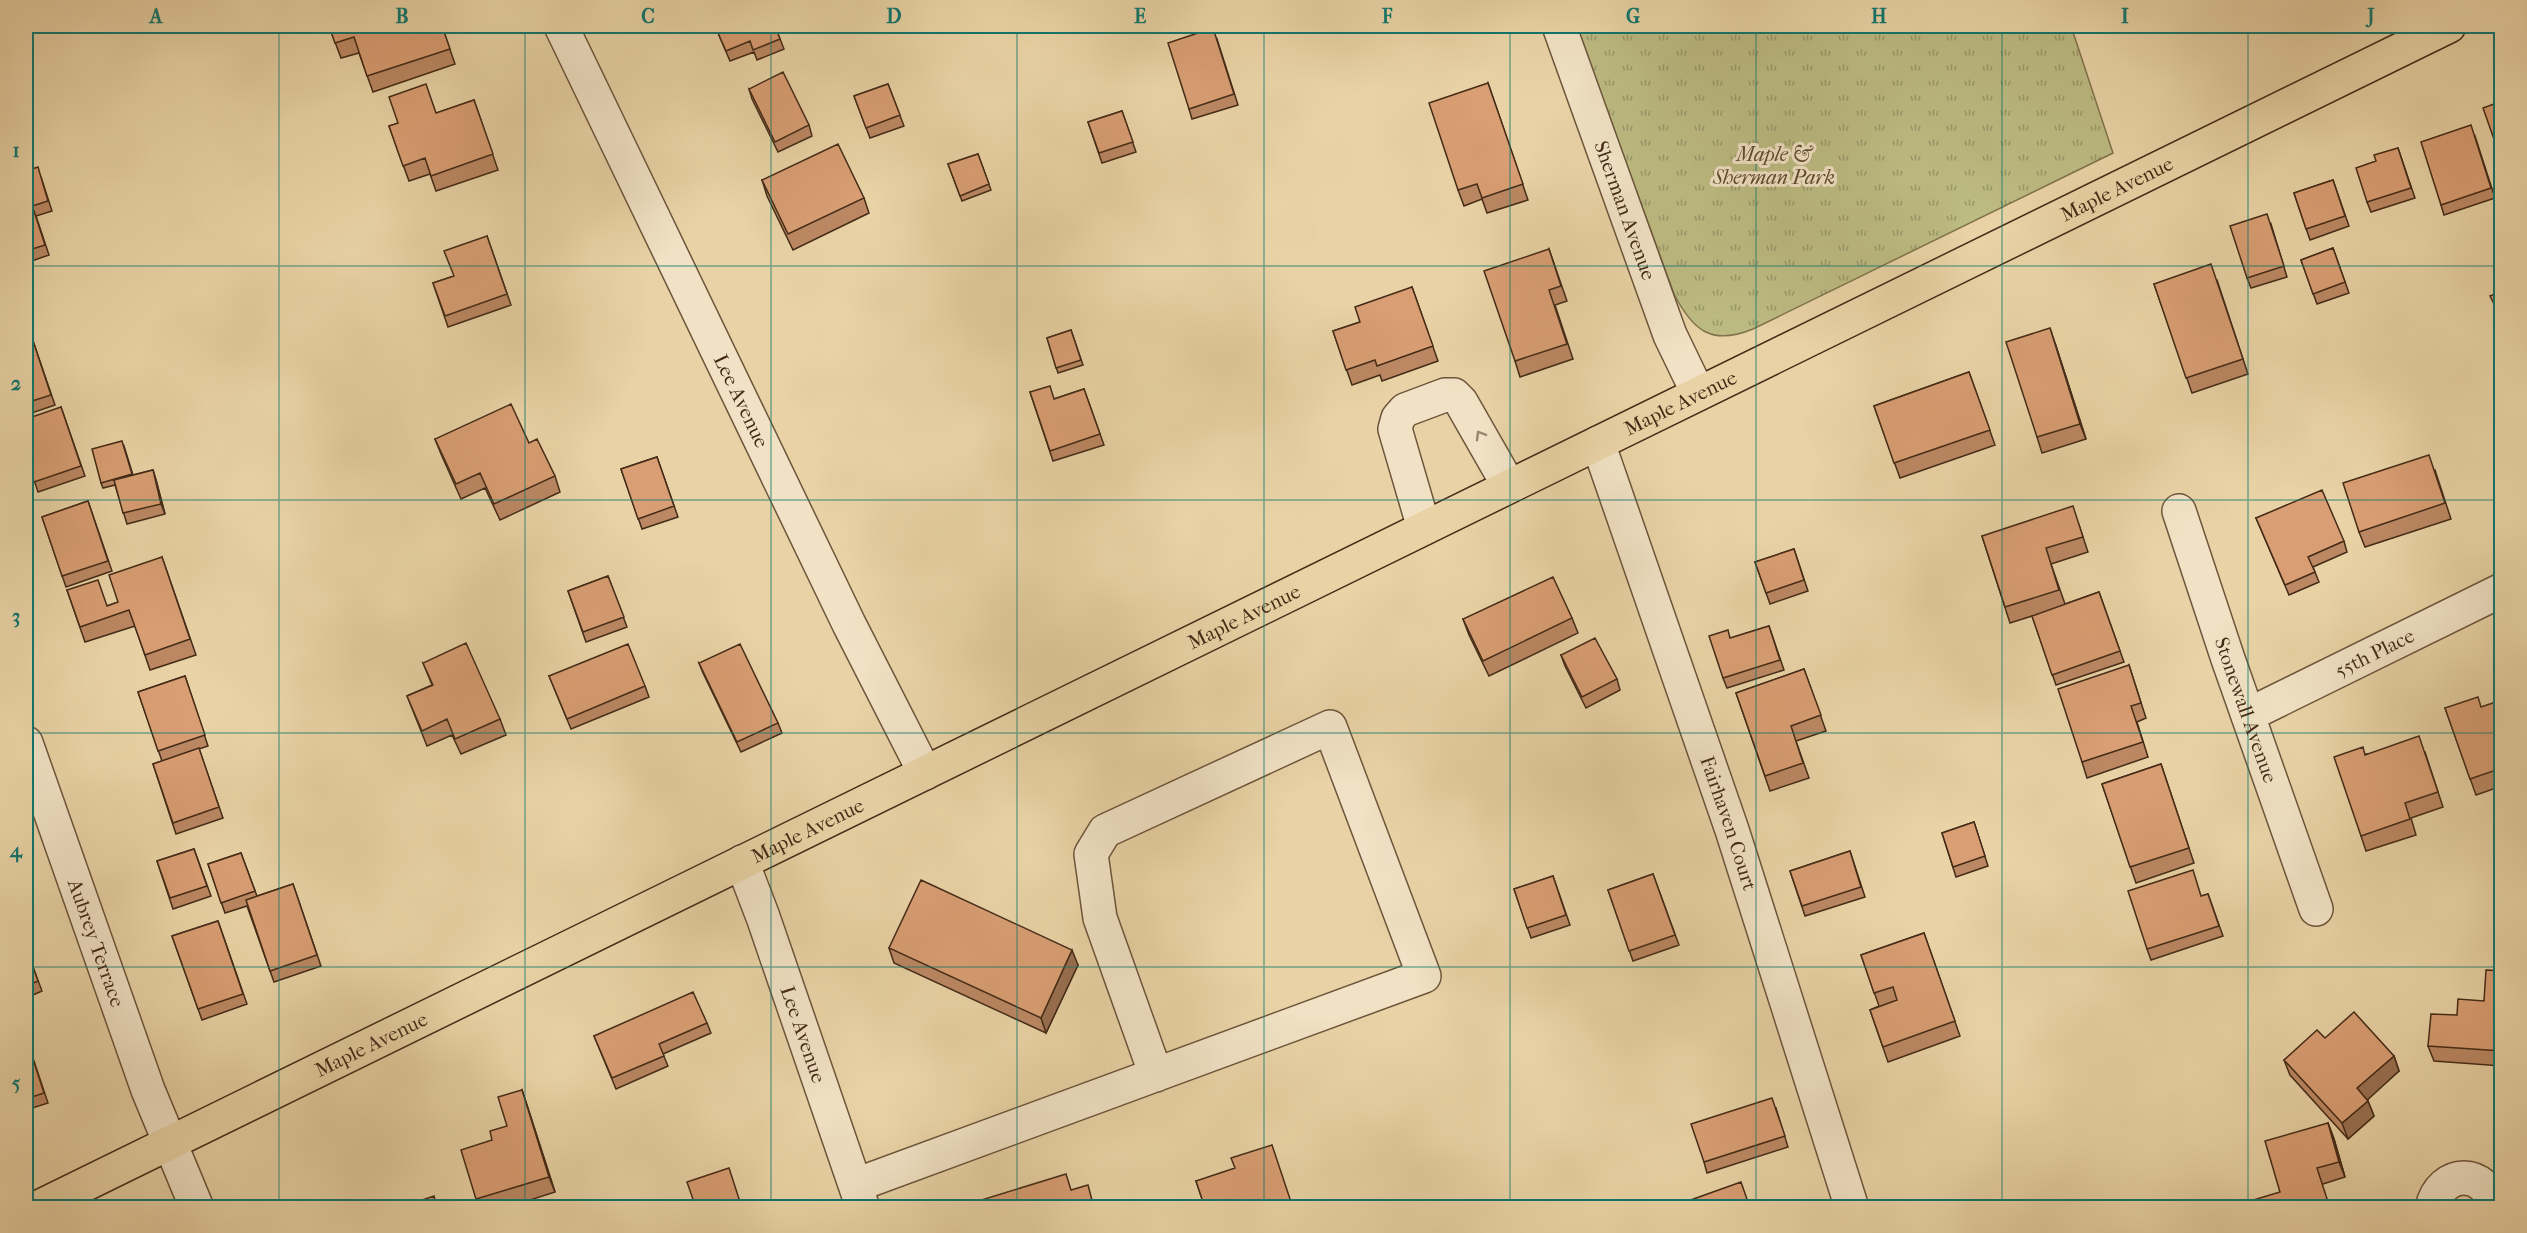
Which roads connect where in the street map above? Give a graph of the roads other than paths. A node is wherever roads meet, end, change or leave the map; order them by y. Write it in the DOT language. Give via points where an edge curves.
graph roads {
  1 [pos="561,26"];
  2 [pos="1559,26"];
  3 [pos="2449,26"];
  4 [pos="1698,393"];
  5 [pos="1598,443"];
  6 [pos="1509,486"];
  7 [pos="2179,511"];
  8 [pos="1424,528"];
  9 [pos="2502,590"];
  10 [pos="2248,715"];
  11 [pos="26,743"];
  12 [pos="925,772"];
  13 [pos="742,862"];
  14 [pos="2316,909"];
  15 [pos="1156,1075"];
  16 [pos="171,1142"];
  17 [pos="859,1196"];
  18 [pos="37,1208"];
  19 [pos="197,1208"];
  20 [pos="1852,1208"];
  21 [pos="2432,1208"];
  22 [pos="2495,1208"];
  1 -- 12 [label="street, Lee Avenue" via="849,624"];
  2 -- 4 [label="street, Sherman Avenue" via="1670,335"];
  3 -- 4 [label="main road, Maple Avenue"];
  4 -- 5 [label="main road, Maple Avenue"];
  5 -- 6 [label="main road, Maple Avenue"];
  5 -- 20 [label="street, Fairhaven Court" via="1732,830"];
  6 -- 8 [label="main road, Maple Avenue"];
  6 -- 8 [label="street, one-way" via="1454,395 1405,410 1395,429"];
  7 -- 10 [label="street, Stonewall Avenue"];
  8 -- 12 [label="main road, Maple Avenue"];
  9 -- 10 [label="street, 55th Place"];
  10 -- 14 [label="street, Stonewall Avenue"];
  11 -- 16 [label="street, Aubrey Terrace" via="144,1079"];
  12 -- 13 [label="main road, Maple Avenue"];
  13 -- 16 [label="main road, Maple Avenue"];
  13 -- 17 [label="street, Lee Avenue"];
  15 -- 15 [label="street" via="1424,976 1330,727 1105,831 1091,854 1100,918"];
  15 -- 17 [label="street"];
  16 -- 18 [label="main road, Maple Avenue"];
  16 -- 19 [label="street, Aubrey Terrace"];
  21 -- 22 [label="street" via="2441,1187 2464,1178 2486,1187"];
}
